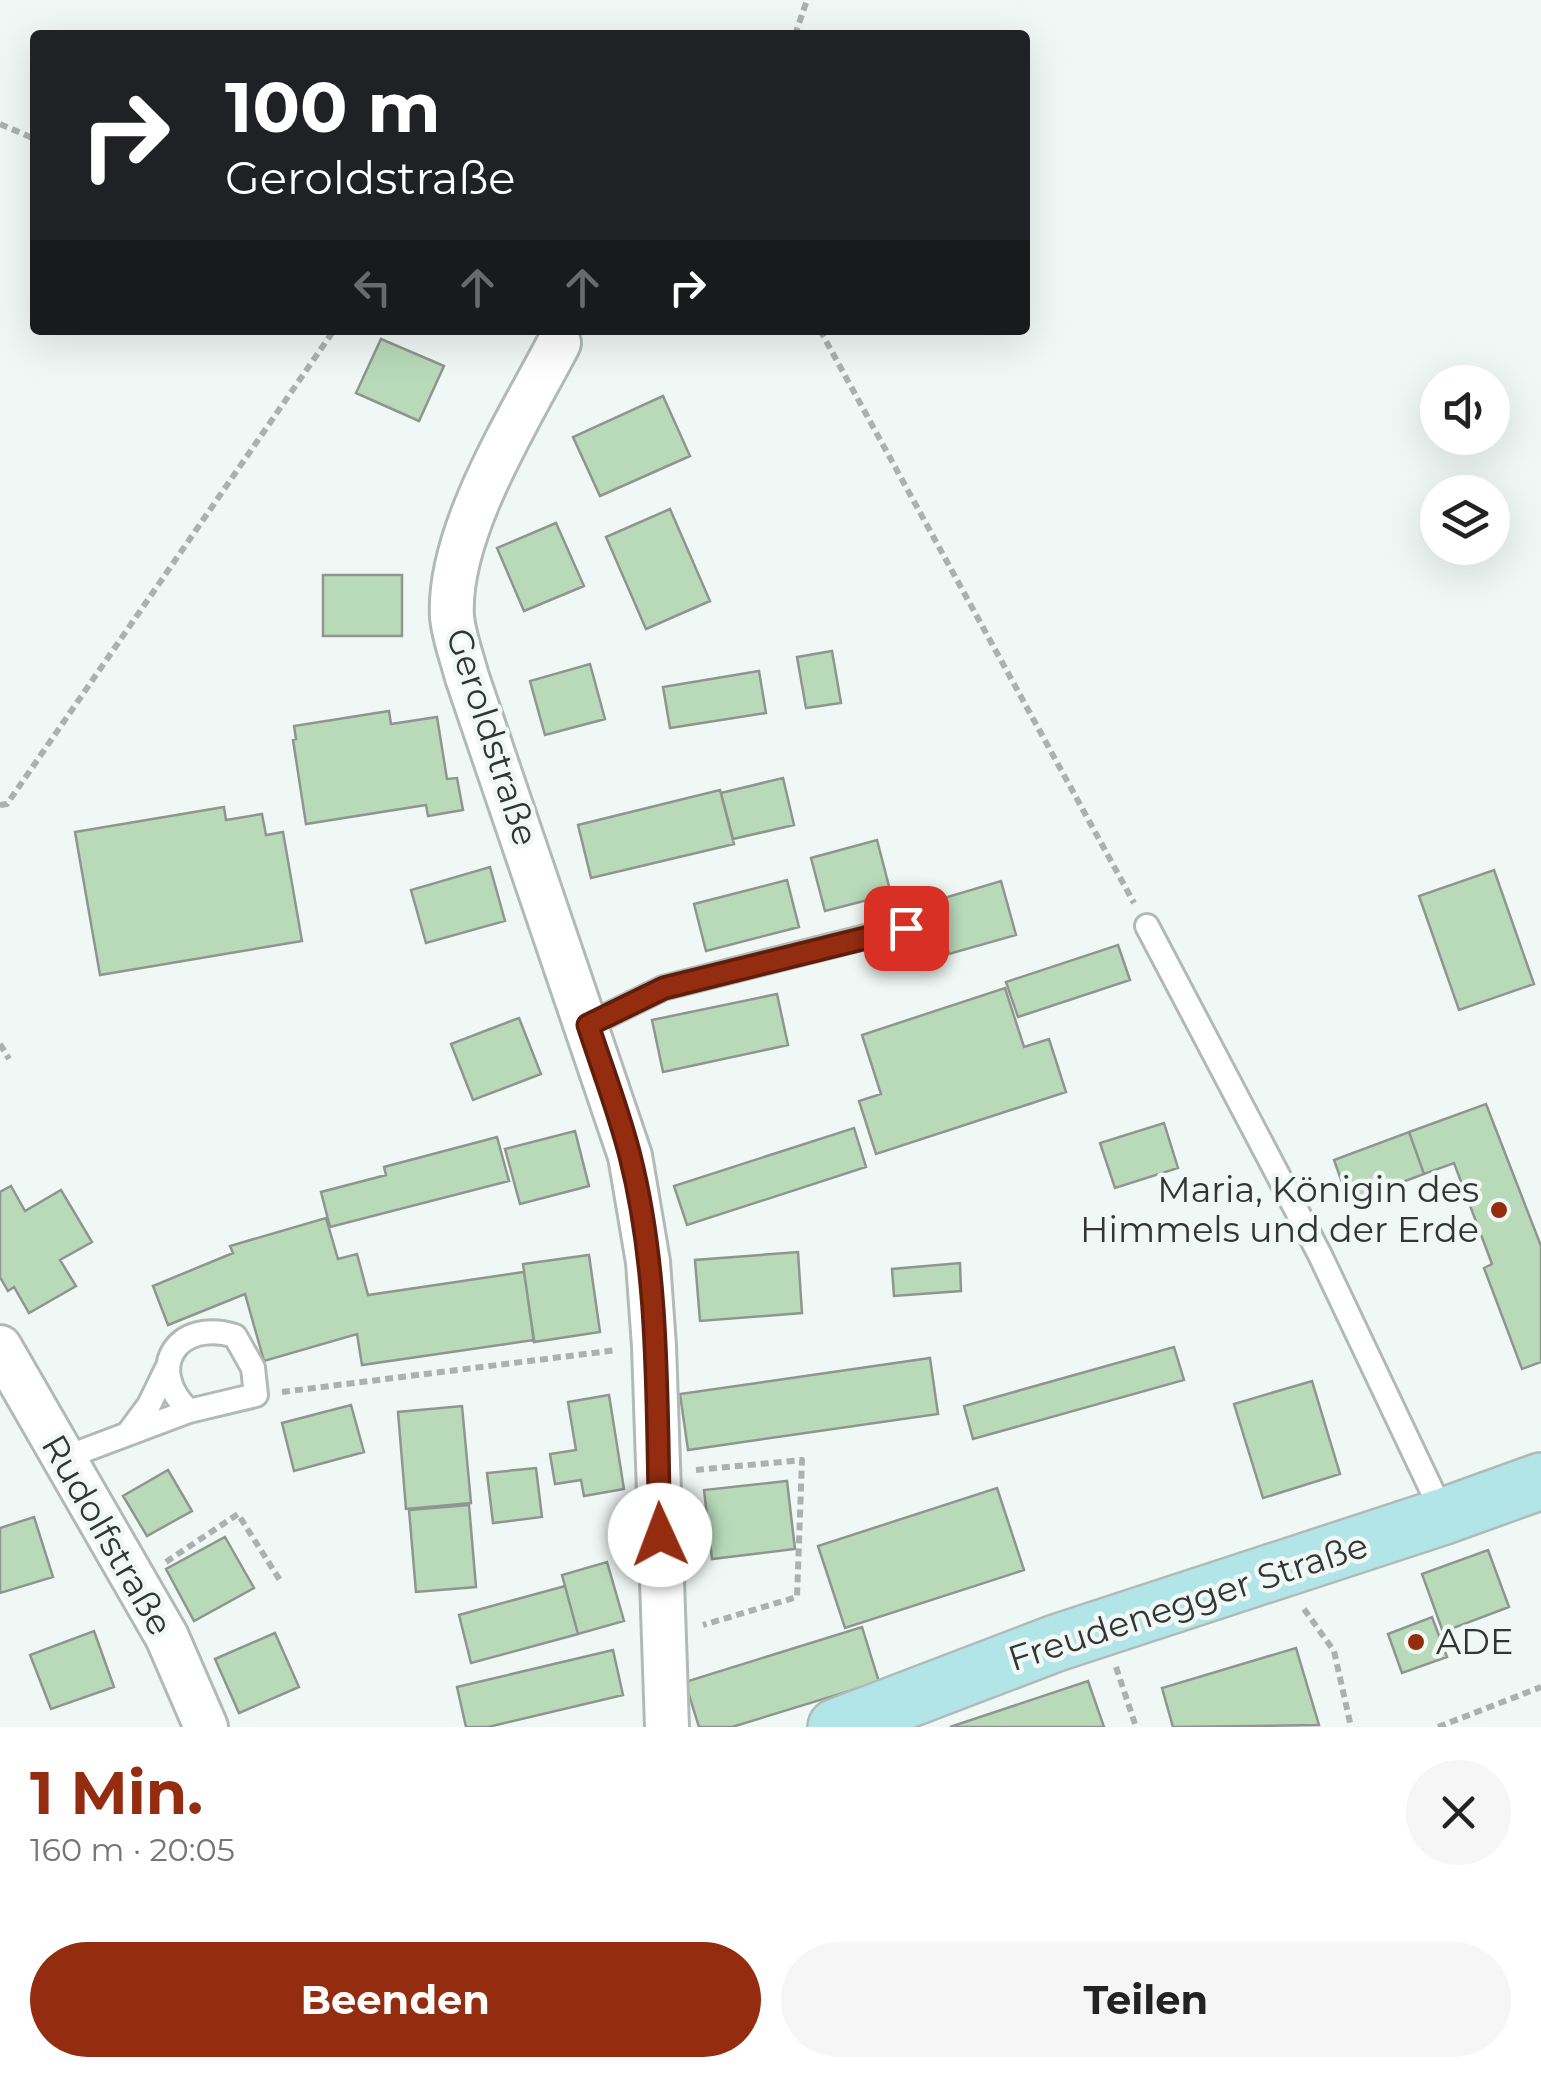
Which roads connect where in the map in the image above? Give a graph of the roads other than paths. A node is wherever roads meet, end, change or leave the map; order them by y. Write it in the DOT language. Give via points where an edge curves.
graph roads {
  1 [pos="559,343"];
  2 [pos="1146,926"];
  3 [pos="906,928"];
  4 [pos="588,1025"];
  5 [pos="0,1348"];
  6 [pos="168,1368"];
  7 [pos="189,1411"];
  8 [pos="130,1432"];
  9 [pos="64,1458"];
  10 [pos="1541,1481"];
  11 [pos="1444,1516"];
  12 [pos="206,1727"];
  13 [pos="667,1727"];
  14 [pos="836,1727"];
  1 -- 4 [label="street, Geroldstraße" via="475,508 454,573 452,618"];
  2 -- 11 [label="lane" via="1320,1255"];
  3 -- 4 [label="lane" via="664,988"];
  4 -- 13 [label="street, Geroldstraße" via="630,1156 648,1262"];
  5 -- 9 [label="street, Rudolfstraße"];
  6 -- 7 [label="lane" via="176,1399"];
  6 -- 7 [label="lane" via="172,1349 183,1340 217,1331 235,1336 246,1350 256,1395"];
  6 -- 8 [label="lane"];
  7 -- 8 [label="lane"];
  8 -- 9 [label="lane"];
  9 -- 12 [label="street, Rudolfstraße" via="167,1636"];
  10 -- 11 [label="street, Freudenegger Straße"];
  11 -- 14 [label="street, Freudenegger Straße" via="1102,1628"];
}
